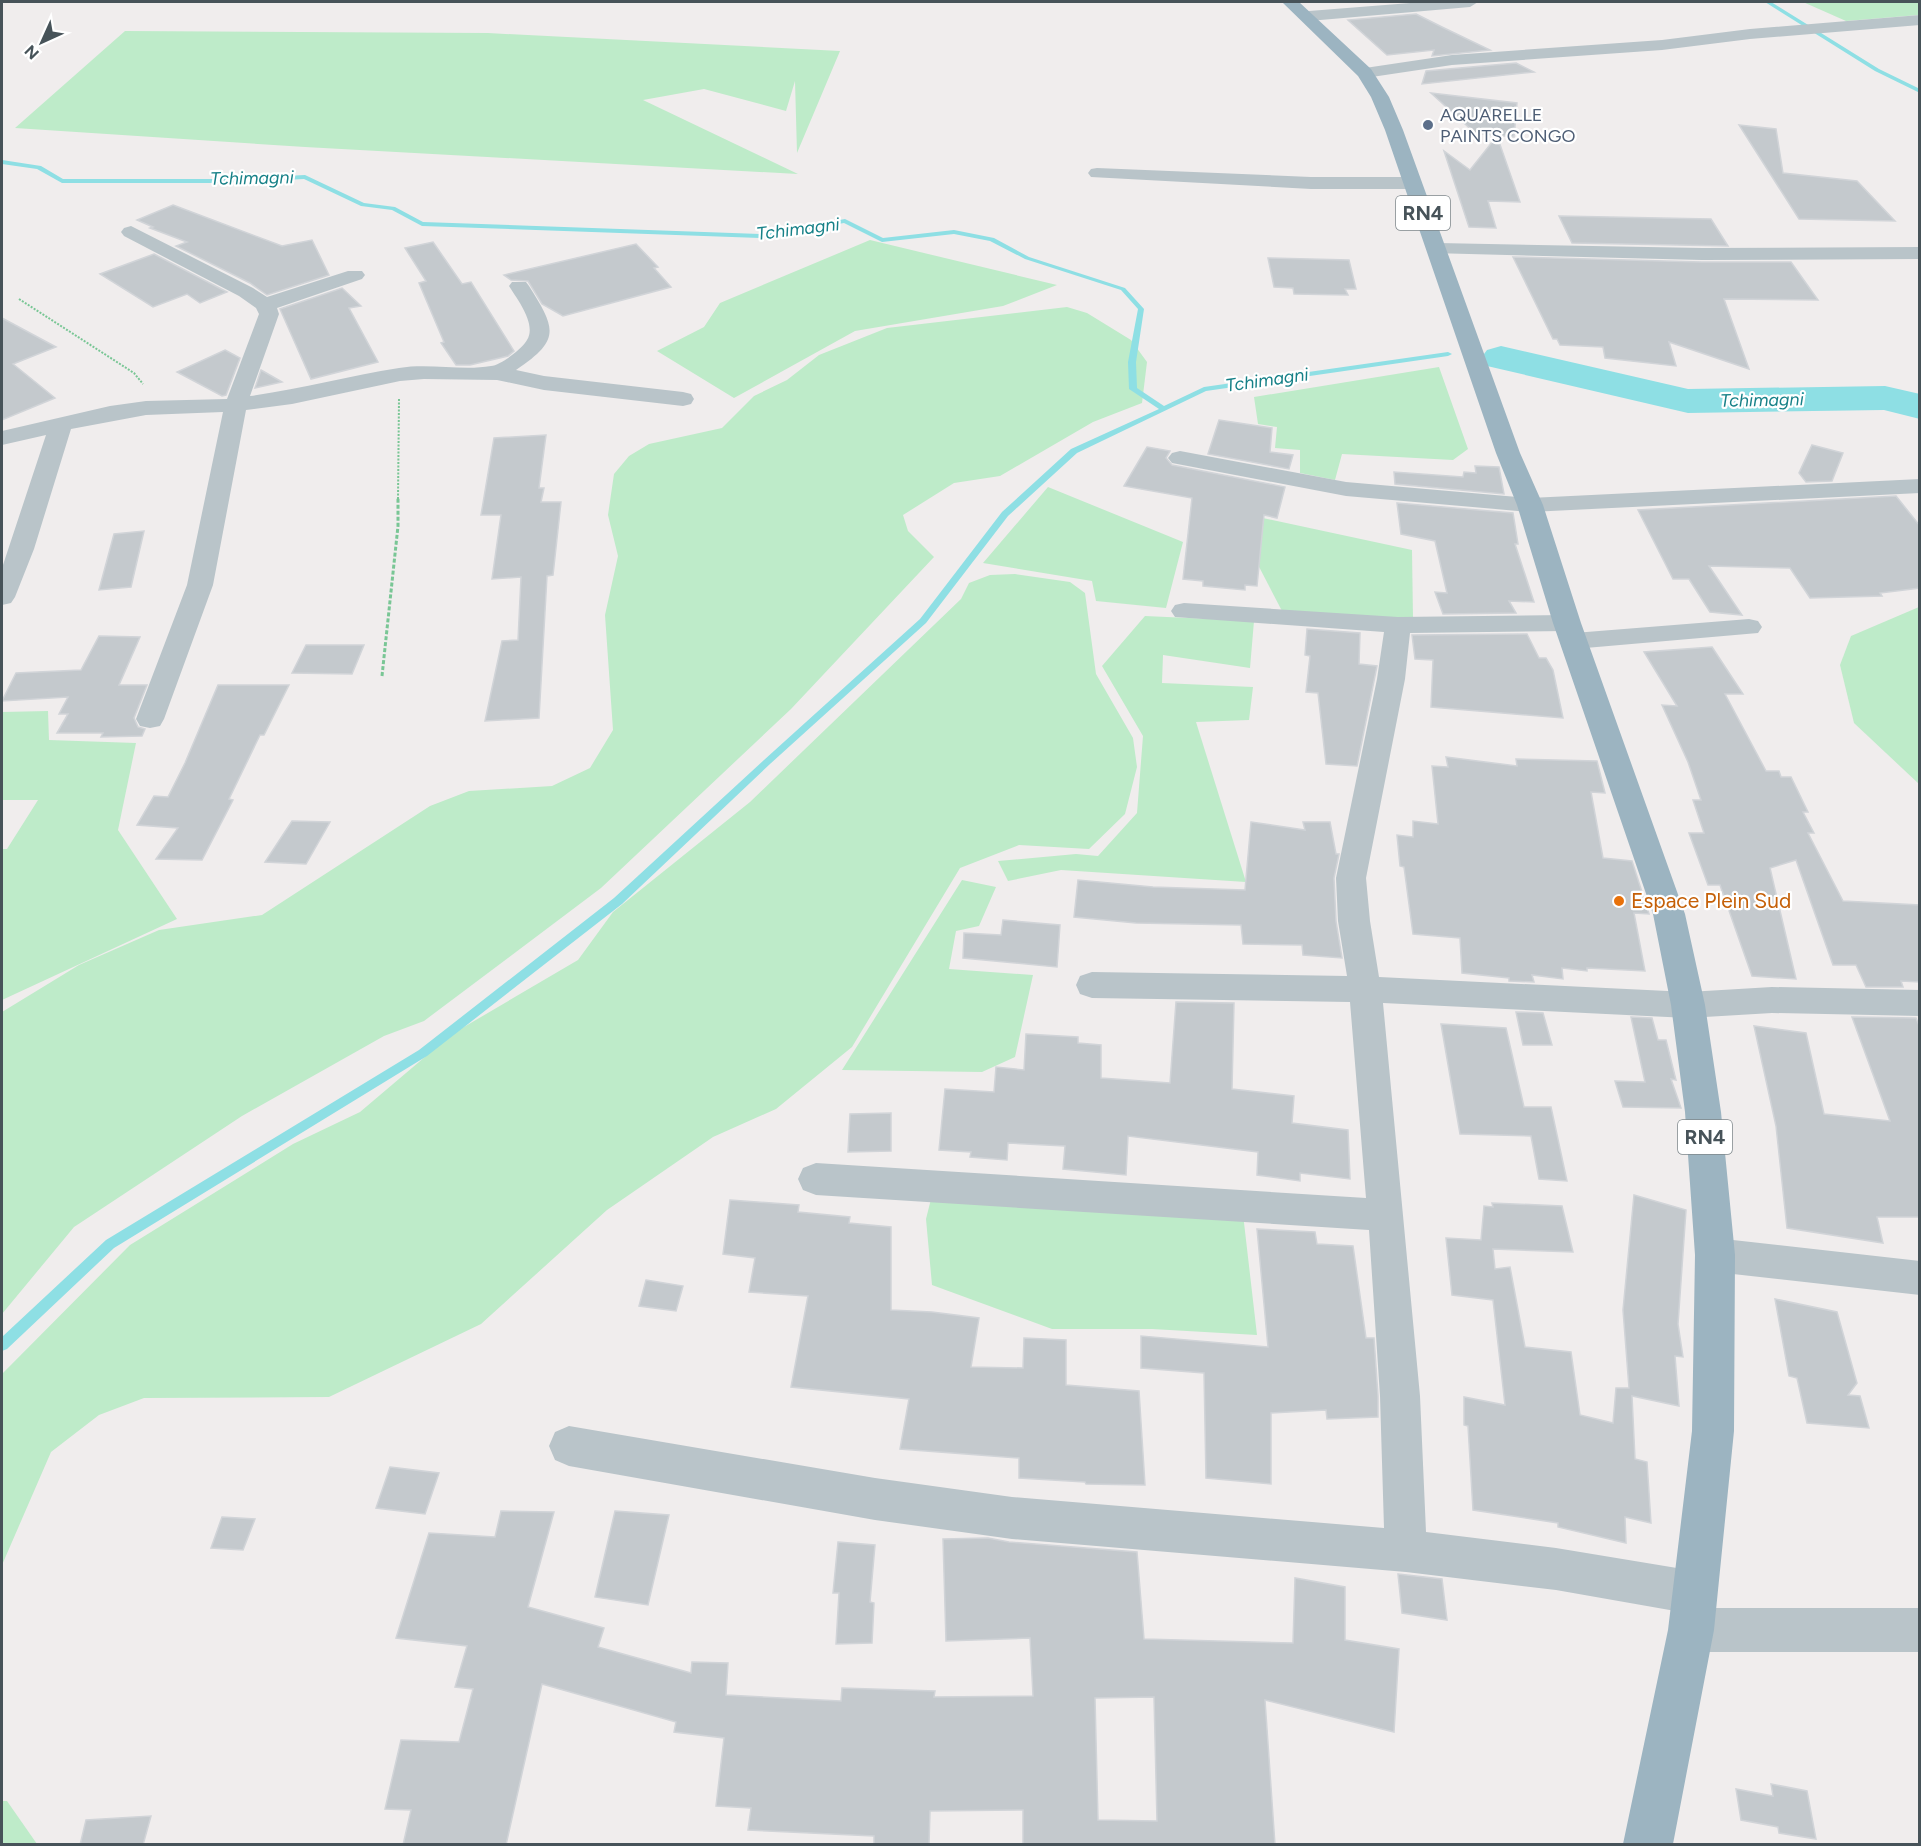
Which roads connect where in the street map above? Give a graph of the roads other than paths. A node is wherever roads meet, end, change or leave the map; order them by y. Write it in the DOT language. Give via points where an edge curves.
graph roads {
  1 [pos="1290,2"];
  2 [pos="1470,2"];
  3 [pos="1309,16"];
  4 [pos="1920,20"];
  5 [pos="1365,73"];
  6 [pos="1096,173"];
  7 [pos="1413,183"];
  8 [pos="131,232"];
  9 [pos="1438,249"];
  10 [pos="1920,254"];
  11 [pos="355,275"];
  12 [pos="519,286"];
  13 [pos="265,305"];
  14 [pos="497,373"];
  15 [pos="683,399"];
  16 [pos="236,405"];
  17 [pos="60,423"];
  18 [pos="2,438"];
  19 [pos="1180,458"];
  20 [pos="1920,486"];
  21 [pos="1530,505"];
  22 [pos="2,597"];
  23 [pos="1184,610"];
  24 [pos="1398,625"];
  25 [pos="1749,627"];
  26 [pos="1570,632"];
  27 [pos="150,719"];
  28 [pos="1092,985"];
  29 [pos="1365,990"];
  30 [pos="1920,1003"];
  31 [pos="1688,1005"];
  32 [pos="816,1179"];
  33 [pos="1386,1215"];
  34 [pos="1715,1255"];
  35 [pos="1920,1278"];
  36 [pos="569,1446"];
  37 [pos="1406,1551"];
  38 [pos="1693,1612"];
  39 [pos="1920,1630"];
  40 [pos="1647,1845"];
  1 -- 3 [label="highway, RN4"];
  2 -- 3 [label="street"];
  3 -- 5 [label="highway, RN4"];
  4 -- 5 [label="street" via="1452,60"];
  5 -- 7 [label="highway, RN4" via="1389,119"];
  6 -- 7 [label="street" via="1311,183"];
  7 -- 9 [label="highway, RN4"];
  8 -- 13 [label="street"];
  9 -- 10 [label="street"];
  9 -- 21 [label="highway, RN4" via="1508,453"];
  11 -- 13 [label="street"];
  12 -- 14 [label="street" via="539,318 541,339 535,349"];
  13 -- 16 [label="street" via="269,314"];
  14 -- 15 [label="street" via="544,383"];
  14 -- 16 [label="street" via="400,374"];
  16 -- 17 [label="street" via="146,408"];
  16 -- 27 [label="street" via="200,585"];
  17 -- 18 [label="street"];
  17 -- 22 [label="street" via="22,549"];
  19 -- 21 [label="street" via="1346,489"];
  20 -- 21 [label="street"];
  21 -- 26 [label="highway, RN4"];
  23 -- 24 [label="street"];
  24 -- 26 [label="street"];
  24 -- 29 [label="street" via="1351,878 1353,921"];
  25 -- 26 [label="street"];
  26 -- 31 [label="highway, RN4" via="1669,914"];
  28 -- 29 [label="street"];
  29 -- 31 [label="street"];
  29 -- 33 [label="street"];
  30 -- 31 [label="street" via="1772,1000"];
  31 -- 34 [label="highway, RN4" via="1703,1112"];
  32 -- 33 [label="street"];
  33 -- 37 [label="street" via="1400,1396"];
  34 -- 35 [label="street"];
  34 -- 38 [label="highway, RN4" via="1713,1431"];
  36 -- 37 [label="street" via="875,1499 1012,1518"];
  37 -- 38 [label="street" via="1556,1569"];
  38 -- 39 [label="street"];
  38 -- 40 [label="highway, RN4"];
}
